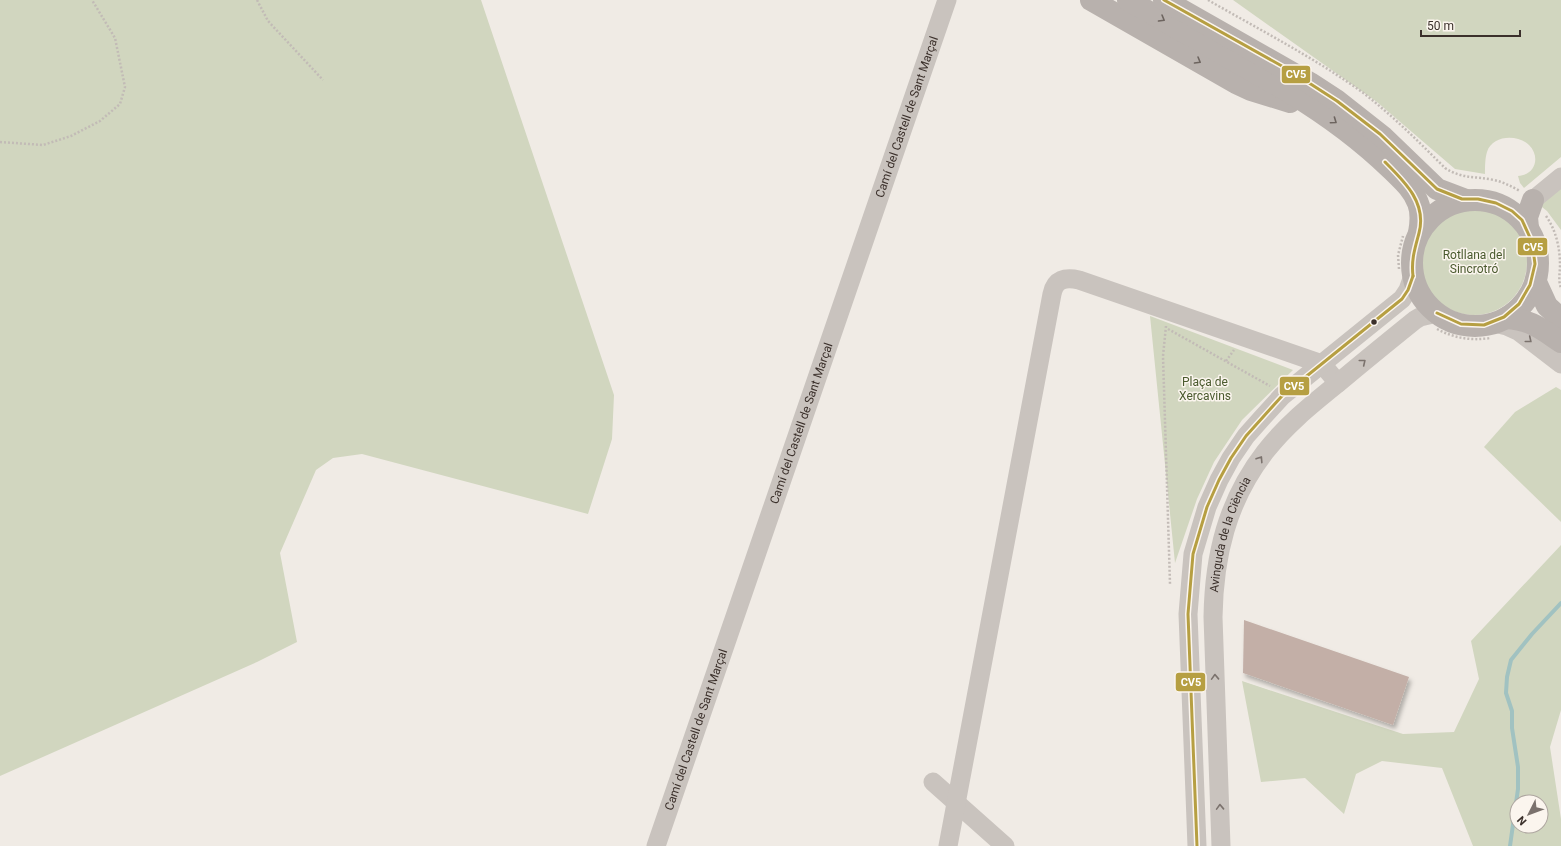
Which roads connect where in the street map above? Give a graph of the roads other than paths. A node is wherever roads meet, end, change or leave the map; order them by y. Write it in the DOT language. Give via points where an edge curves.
graph roads {
  1 [pos="947,0"];
  2 [pos="1091,0"];
  3 [pos="1128,0"];
  4 [pos="1164,0"];
  5 [pos="1316,108"];
  6 [pos="1561,177"];
  7 [pos="1466,200"];
  8 [pos="1534,202"];
  9 [pos="1507,208"];
  10 [pos="1528,228"];
  11 [pos="1411,234"];
  12 [pos="1406,274"];
  13 [pos="1536,282"];
  14 [pos="1561,319"];
  15 [pos="1436,321"];
  16 [pos="1499,326"];
  17 [pos="1561,342"];
  18 [pos="1322,364"];
  19 [pos="1561,364"];
  20 [pos="1338,383"];
  21 [pos="933,782"];
  22 [pos="956,803"];
  23 [pos="656,846"];
  24 [pos="948,846"];
  25 [pos="1005,846"];
  26 [pos="1197,846"];
  27 [pos="1222,846"];
  1 -- 23 [label="street, Camí del Castell de Sant Marçal"];
  2 -- 5 [label="main road, one-way" via="1251,90"];
  3 -- 5 [label="main road, one-way"];
  4 -- 7 [label="main road" via="1330,96 1383,137 1437,189"];
  5 -- 11 [label="main road, one-way" via="1370,150 1409,188 1422,214"];
  6 -- 8 [label="street"];
  7 -- 9 [label="main road" via="1484,200"];
  7 -- 11 [label="main road" via="1438,211"];
  8 -- 9 [label="main road"];
  8 -- 10 [label="main road" via="1527,217"];
  9 -- 10 [label="main road"];
  10 -- 13 [label="main road" via="1538,254"];
  11 -- 12 [label="main road" via="1414,246"];
  12 -- 15 [label="main road"];
  12 -- 18 [label="street, Avinguda de la Ciència" via="1408,290 1402,298"];
  13 -- 14 [label="main road" via="1547,306"];
  13 -- 16 [label="main road" via="1524,303"];
  15 -- 16 [label="main road"];
  20 -- 15 [label="street, Avinguda de la Ciència, one-way" via="1415,320 1420,317"];
  16 -- 17 [label="main road" via="1516,319 1539,326"];
  16 -- 19 [label="street, one-way" via="1507,326 1518,331"];
  18 -- 20 [label="street"];
  18 -- 22 [label="street" via="1079,280 1066,278 1056,284 1052,294"];
  18 -- 26 [label="street, Avinguda de la Ciència" via="1282,396 1246,436 1231,458 1207,506 1193,554 1188,614"];
  27 -- 20 [label="street, Avinguda de la Ciència, one-way" via="1213,617 1219,550 1238,496 1264,453 1294,419"];
  21 -- 22 [label="street"];
  22 -- 24 [label="street"];
  22 -- 25 [label="street"];
}
